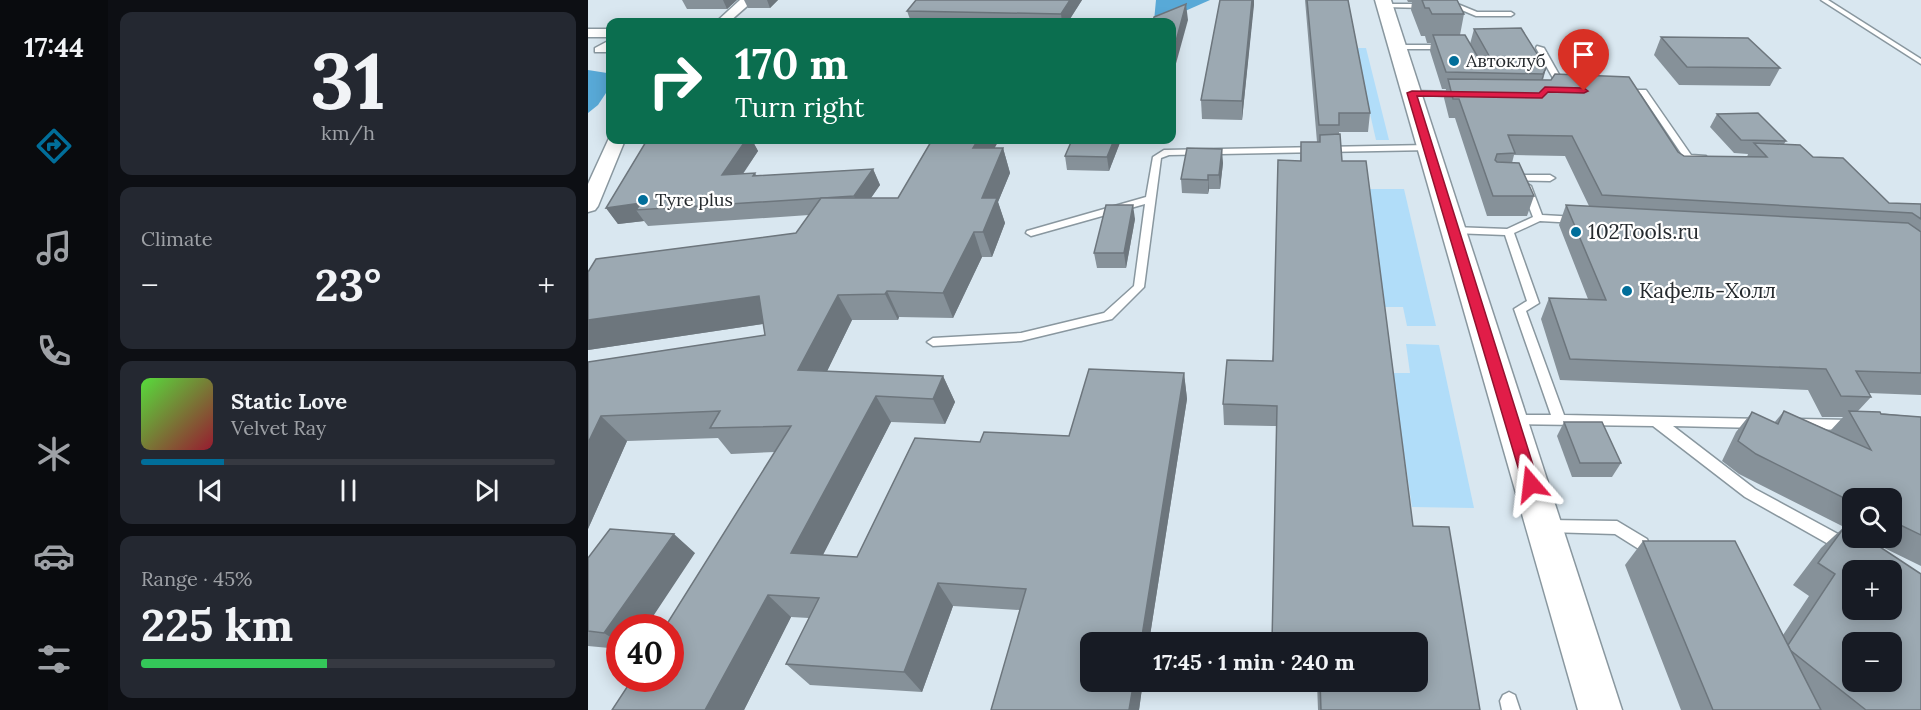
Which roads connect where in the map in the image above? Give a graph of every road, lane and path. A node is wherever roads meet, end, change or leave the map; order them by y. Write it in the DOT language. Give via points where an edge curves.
graph roads {
  1 [pos="748,0"];
  2 [pos="1824,0"];
  3 [pos="1384,3"];
  4 [pos="1512,14"];
  5 [pos="727,18"];
  6 [pos="588,33"];
  7 [pos="606,33"];
  8 [pos="606,45"];
  9 [pos="1398,47"];
  10 [pos="1454,47"];
  11 [pos="1540,48"];
  12 [pos="606,50"];
  13 [pos="1921,62"];
  14 [pos="1575,90"];
  15 [pos="1609,91"];
  16 [pos="1412,93"];
  17 [pos="1472,94"];
  18 [pos="614,144"];
  19 [pos="1428,148"];
  20 [pos="1712,158"];
  21 [pos="1504,178"];
  22 [pos="1523,178"];
  23 [pos="1550,178"];
  24 [pos="594,179"];
  25 [pos="1150,199"];
  26 [pos="588,206"];
  27 [pos="1538,218"];
  28 [pos="1590,220"];
  29 [pos="1453,230"];
  30 [pos="1509,232"];
  31 [pos="1031,233"];
  32 [pos="933,342"];
  33 [pos="1511,420"];
  34 [pos="1559,420"];
  35 [pos="1656,421"];
  36 [pos="1863,425"];
  37 [pos="1544,526"];
  38 [pos="1642,544"];
  39 [pos="1854,550"];
  40 [pos="1600,710"];
  1 -- 5 [label="street"];
  2 -- 13 [label="lane"];
  3 -- 4 [label="lane" via="1458,6 1476,14"];
  3 -- 9 [label="street"];
  6 -- 7 [label="street"];
  8 -- 12 [label="lane" via="598,50"];
  9 -- 10 [label="lane"];
  9 -- 16 [label="street"];
  11 -- 14 [label="lane" via="1559,90"];
  15 -- 20 [label="lane" via="1643,92 1689,157"];
  16 -- 17 [label="lane"];
  16 -- 19 [label="street"];
  18 -- 24 [label="street"];
  19 -- 25 [label="lane" via="1167,152 1157,157"];
  19 -- 29 [label="street"];
  21 -- 22 [label="lane"];
  22 -- 23 [label="lane"];
  22 -- 27 [label="lane"];
  24 -- 26 [label="street"];
  25 -- 31 [label="lane"];
  25 -- 32 [label="lane" via="1139,287 1108,316 1021,337"];
  27 -- 28 [label="lane"];
  27 -- 30 [label="lane"];
  29 -- 30 [label="lane"];
  29 -- 33 [label="street"];
  30 -- 34 [label="lane" via="1533,303 1520,309"];
  33 -- 34 [label="lane"];
  33 -- 37 [label="street"];
  34 -- 35 [label="lane"];
  35 -- 36 [label="lane"];
  35 -- 39 [label="lane" via="1750,493"];
  37 -- 38 [label="lane" via="1617,528"];
  37 -- 40 [label="street"];
}
